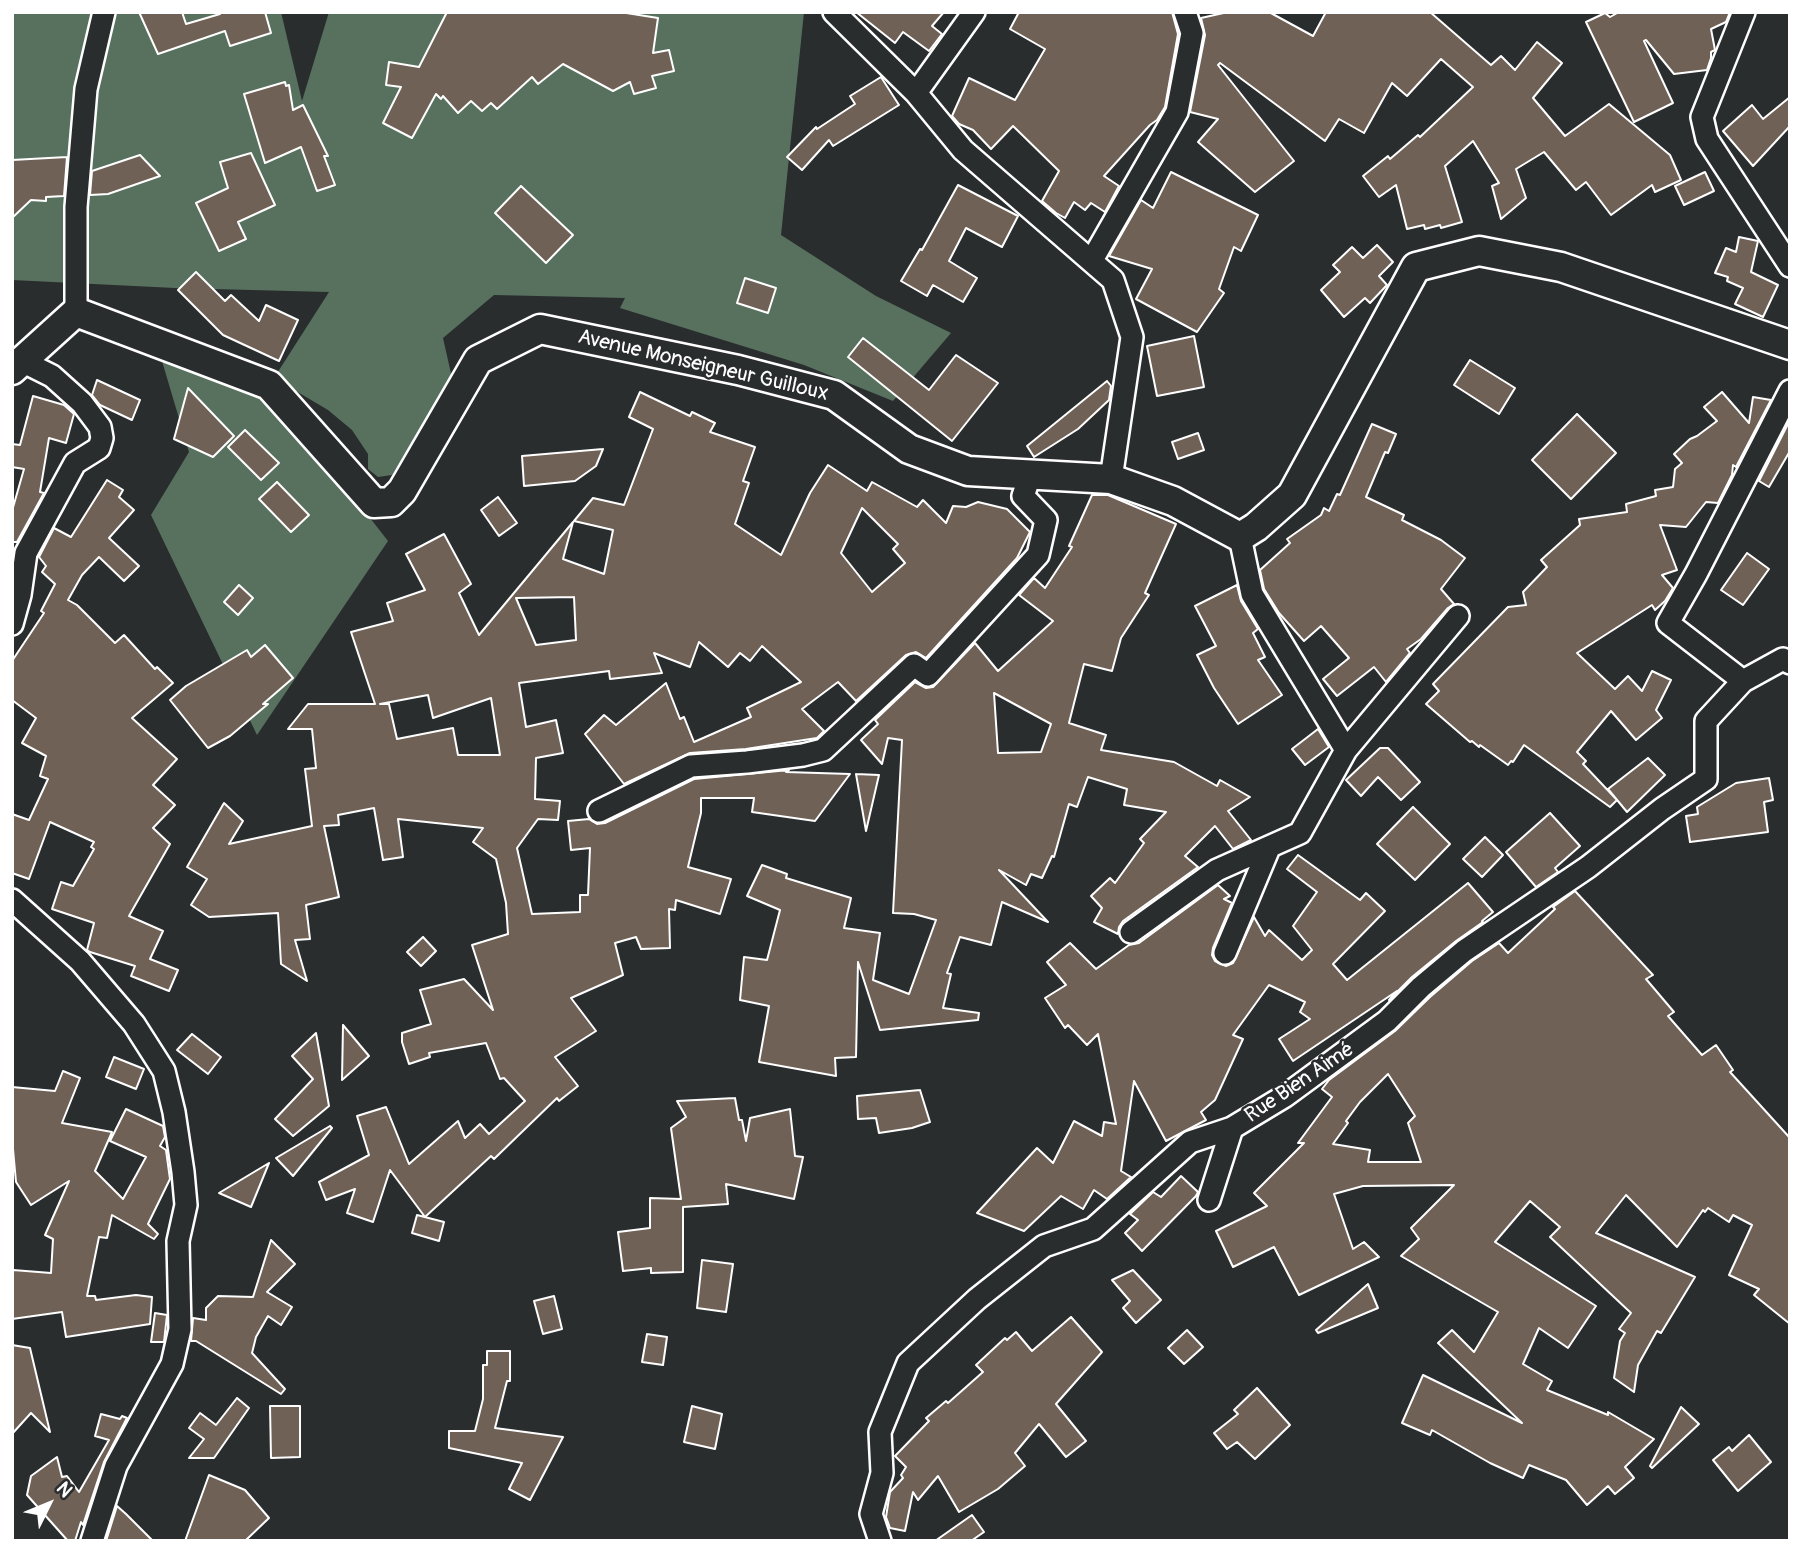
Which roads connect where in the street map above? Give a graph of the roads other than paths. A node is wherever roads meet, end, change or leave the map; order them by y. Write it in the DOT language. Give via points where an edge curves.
graph roads {
  1 [pos="104,12"];
  2 [pos="834,12"];
  3 [pos="974,12"];
  4 [pos="1185,12"];
  5 [pos="1744,12"];
  6 [pos="916,93"];
  7 [pos="1092,260"];
  8 [pos="1790,266"];
  9 [pos="76,312"];
  10 [pos="1790,345"];
  11 [pos="17,365"];
  12 [pos="1790,391"];
  13 [pos="1031,473"];
  14 [pos="1111,480"];
  15 [pos="1240,537"];
  16 [pos="1458,616"];
  17 [pos="12,624"];
  18 [pos="1790,663"];
  19 [pos="1744,681"];
  20 [pos="1346,750"];
  21 [pos="599,811"];
  22 [pos="1269,848"];
  23 [pos="12,900"];
  24 [pos="1131,932"];
  25 [pos="1225,953"];
  26 [pos="1232,1128"];
  27 [pos="1209,1200"];
  28 [pos="92,1541"];
  29 [pos="880,1541"];
  1 -- 9 [label="street" via="85,102 76,207"];
  2 -- 6 [label="street"];
  3 -- 6 [label="street"];
  4 -- 7 [label="street" via="1192,33 1177,112"];
  5 -- 8 [label="street" via="1702,117 1707,139"];
  6 -- 7 [label="street" via="963,150"];
  7 -- 14 [label="street" via="1113,280 1132,337"];
  9 -- 11 [label="street"];
  9 -- 13 [label="street, Avenue Monseigneur Guilloux" via="269,385 374,503 391,502 402,491 478,360 540,329 834,395 909,449 968,471"];
  10 -- 15 [label="street" via="1561,267 1479,251 1416,267 1292,495"];
  11 -- 17 [label="street" via="52,376 82,403 100,427 102,438 99,448 75,463 26,553"];
  12 -- 19 [label="street" via="1668,623"];
  13 -- 14 [label="street, Avenue Monseigneur Guilloux"];
  13 -- 21 [label="street" via="1023,496 1046,520 1038,555 929,676 914,665 823,750 691,766"];
  14 -- 15 [label="street, Avenue Monseigneur Guilloux" via="1173,502"];
  15 -- 20 [label="street" via="1252,594"];
  16 -- 20 [label="street"];
  18 -- 19 [label="street, Rue Bien Aimé" via="1783,659"];
  19 -- 26 [label="street, Rue Bien Aimé" via="1706,721 1706,779 1464,951 1387,1021 1286,1096"];
  20 -- 22 [label="street" via="1300,832"];
  22 -- 24 [label="street" via="1217,870"];
  22 -- 25 [label="street"];
  23 -- 28 [label="street" via="80,961 134,1024 164,1071 183,1172 186,1205 177,1264 180,1329 172,1364 116,1466"];
  26 -- 27 [label="street"];
  26 -- 29 [label="street, Rue Bien Aimé" via="1190,1142 1093,1229 1044,1246 977,1299 908,1363 880,1432 882,1473 871,1514"];
}
